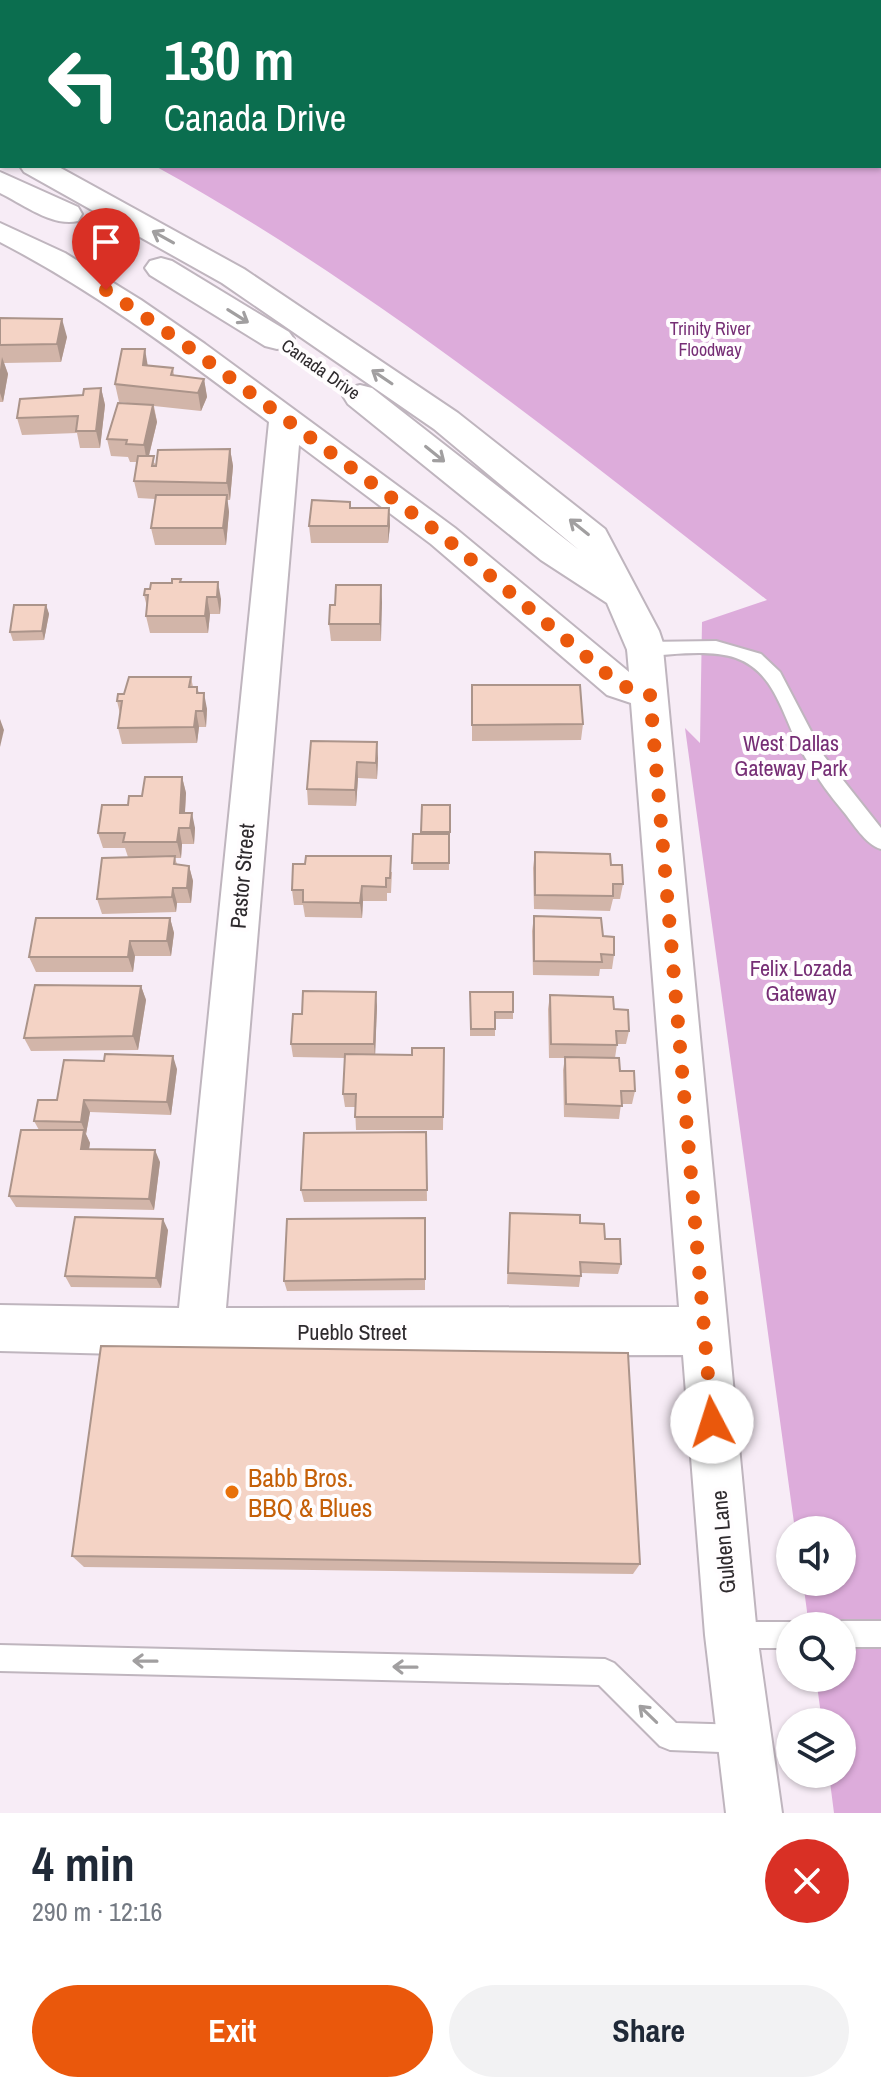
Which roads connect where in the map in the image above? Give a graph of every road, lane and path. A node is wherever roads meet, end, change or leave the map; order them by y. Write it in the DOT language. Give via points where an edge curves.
graph roads {
  1 [pos="39,168"];
  2 [pos="0,181"];
  3 [pos="0,231"];
  4 [pos="285,420"];
  5 [pos="618,593"];
  6 [pos="645,649"];
  7 [pos="650,695"];
  8 [pos="881,841"];
  9 [pos="0,1328"];
  10 [pos="704,1331"];
  11 [pos="200,1332"];
  12 [pos="856,1634"];
  13 [pos="881,1634"];
  14 [pos="731,1635"];
  15 [pos="776,1635"];
  16 [pos="0,1658"];
  17 [pos="745,1739"];
  18 [pos="754,1813"];
  5 -- 1 [label="street, Canada Drive, one-way" via="592,538 446,421 233,276"];
  2 -- 5 [label="street, Canada Drive, one-way" via="180,278 306,356 554,551"];
  3 -- 4 [label="street" via="131,306"];
  4 -- 7 [label="street" via="443,536 620,685"];
  4 -- 11 [label="street, Pastor Street"];
  5 -- 6 [label="street, Canada Drive"];
  6 -- 7 [label="street, Gulden Lane"];
  6 -- 8 [label="lane" via="722,650 753,658 767,669 847,807"];
  7 -- 10 [label="street, Gulden Lane"];
  9 -- 11 [label="street, Pueblo Street"];
  10 -- 11 [label="street, Pueblo Street"];
  10 -- 14 [label="street, Gulden Lane"];
  12 -- 13 [label="lane"];
  14 -- 15 [label="lane"];
  14 -- 17 [label="street, Gulden Lane"];
  17 -- 16 [label="lane, one-way" via="670,1736 605,1672"];
  17 -- 18 [label="street, Gulden Lane"];
}
